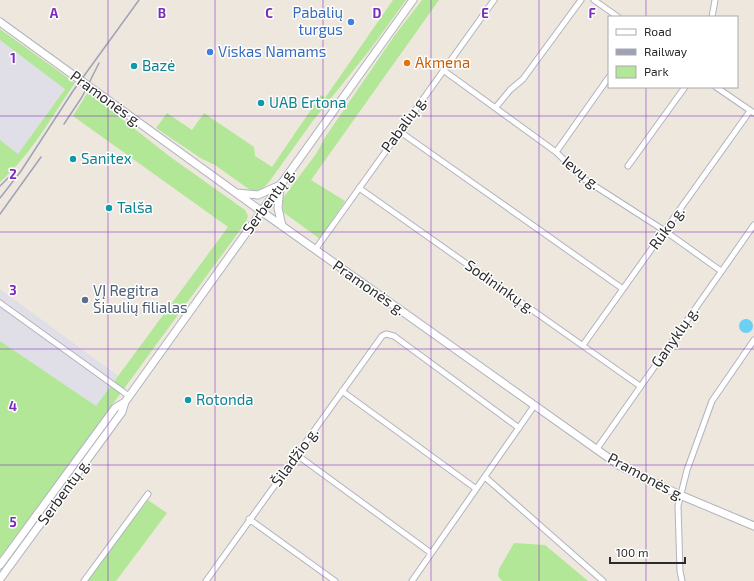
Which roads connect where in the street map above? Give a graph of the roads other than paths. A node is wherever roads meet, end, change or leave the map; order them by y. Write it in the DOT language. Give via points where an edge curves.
graph roads {
  1 [pos="413,0"];
  2 [pos="494,0"];
  3 [pos="581,0"];
  4 [pos="594,0"];
  5 [pos="715,0"];
  6 [pos="617,16"];
  7 [pos="712,16"];
  8 [pos="0,22"];
  9 [pos="443,70"];
  10 [pos="608,78"];
  11 [pos="684,88"];
  12 [pos="717,88"];
  13 [pos="496,107"];
  14 [pos="752,112"];
  15 [pos="399,131"];
  16 [pos="556,152"];
  17 [pos="628,166"];
  18 [pos="281,184"];
  19 [pos="359,188"];
  20 [pos="237,193"];
  21 [pos="261,211"];
  22 [pos="754,225"];
  23 [pos="282,226"];
  24 [pos="665,231"];
  25 [pos="315,250"];
  26 [pos="721,272"];
  27 [pos="623,289"];
  28 [pos="0,302"];
  29 [pos="754,340"];
  30 [pos="583,345"];
  31 [pos="640,386"];
  32 [pos="342,391"];
  33 [pos="127,399"];
  34 [pos="534,406"];
  35 [pos="518,428"];
  36 [pos="596,450"];
  37 [pos="297,456"];
  38 [pos="485,477"];
  39 [pos="475,488"];
  40 [pos="148,494"];
  41 [pos="680,495"];
  42 [pos="249,519"];
  43 [pos="754,526"];
  44 [pos="431,553"];
  45 [pos="0,565"];
  46 [pos="0,579"];
  47 [pos="84,581"];
  48 [pos="206,581"];
  49 [pos="335,581"];
  50 [pos="412,581"];
  51 [pos="603,581"];
  52 [pos="682,581"];
  1 -- 18 [label="main road, Serbentų g."];
  2 -- 9 [label="street, Pabalių g."];
  3 -- 13 [label="street" via="523,80 510,90"];
  4 -- 6 [label="street"];
  5 -- 7 [label="street"];
  8 -- 20 [label="main road, Pramonės g."];
  9 -- 13 [label="street, Ievų g."];
  9 -- 15 [label="street, Pabalių g."];
  10 -- 16 [label="street"];
  11 -- 17 [label="street"];
  12 -- 14 [label="street"];
  13 -- 16 [label="street, Ievų g."];
  14 -- 24 [label="street, Rūko g."];
  15 -- 19 [label="street, Pabalių g."];
  15 -- 27 [label="street"];
  16 -- 24 [label="street, Ievų g." via="584,179"];
  18 -- 20 [label="main road" via="258,195"];
  18 -- 21 [label="main road, Serbentų g."];
  18 -- 23 [label="main road" via="278,208"];
  19 -- 25 [label="street, Pabalių g."];
  19 -- 30 [label="street, Sodininkų g."];
  20 -- 21 [label="main road, Pramonės g."];
  21 -- 23 [label="main road, Pramonės g."];
  21 -- 33 [label="main road, Serbentų g."];
  22 -- 26 [label="street, Ganyklų g."];
  23 -- 25 [label="main road, Pramonės g."];
  24 -- 26 [label="street, Ievų g."];
  24 -- 27 [label="street, Rūko g."];
  25 -- 34 [label="main road, Pramonės g."];
  26 -- 31 [label="street, Ganyklų g."];
  27 -- 30 [label="street, Rūko g."];
  28 -- 33 [label="street"];
  29 -- 41 [label="street" via="712,401"];
  30 -- 31 [label="street, Sodininkų g."];
  31 -- 36 [label="street, Ganyklų g."];
  32 -- 35 [label="street, Šiladžio g." via="386,334 394,336"];
  32 -- 37 [label="street, Šiladžio g."];
  32 -- 39 [label="street"];
  33 -- 45 [label="main road, Serbentų g." via="115,408"];
  33 -- 46 [label="main road, Serbentų g." via="122,412"];
  34 -- 35 [label="street"];
  34 -- 36 [label="main road, Pramonės g."];
  35 -- 38 [label="street"];
  36 -- 41 [label="main road, Pramonės g." via="632,473"];
  37 -- 42 [label="street, Šiladžio g."];
  37 -- 44 [label="street"];
  38 -- 39 [label="street"];
  38 -- 51 [label="street"];
  39 -- 44 [label="street"];
  40 -- 47 [label="street"];
  41 -- 43 [label="main road, Pramonės g."];
  41 -- 52 [label="street"];
  42 -- 48 [label="street, Šiladžio g."];
  42 -- 49 [label="street"];
  44 -- 50 [label="street"];
}
